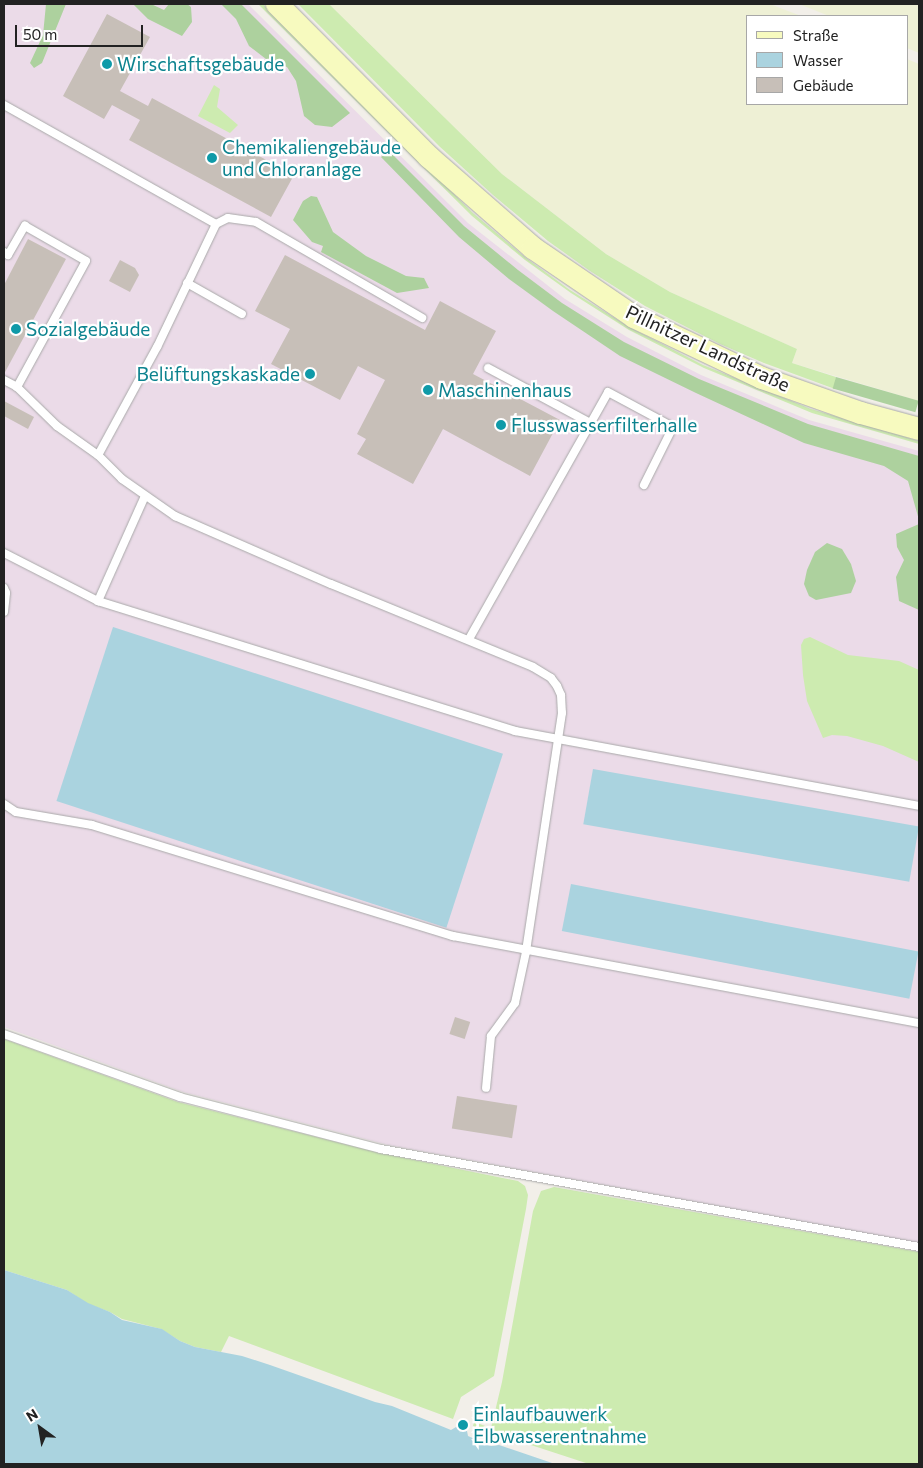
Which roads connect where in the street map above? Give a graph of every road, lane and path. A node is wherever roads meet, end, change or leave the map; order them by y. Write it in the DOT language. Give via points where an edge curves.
graph roads {
  1 [pos="277,4"];
  2 [pos="4,105"];
  3 [pos="216,224"];
  4 [pos="5,256"];
  5 [pos="187,283"];
  6 [pos="242,314"];
  7 [pos="422,318"];
  8 [pos="488,368"];
  9 [pos="4,380"];
  10 [pos="17,387"];
  11 [pos="590,423"];
  12 [pos="919,429"];
  13 [pos="98,455"];
  14 [pos="644,485"];
  15 [pos="145,496"];
  16 [pos="4,553"];
  17 [pos="4,588"];
  18 [pos="98,601"];
  19 [pos="4,612"];
  20 [pos="469,640"];
  21 [pos="557,740"];
  22 [pos="4,804"];
  23 [pos="919,806"];
  24 [pos="526,952"];
  25 [pos="919,1023"];
  26 [pos="4,1034"];
  27 [pos="486,1088"];
  28 [pos="919,1247"];
  1 -- 12 [label="main road, Pillnitzer Landstraße" via="429,157 533,248 634,317 762,378 861,413"];
  2 -- 3 [label="lane"];
  3 -- 5 [label="lane"];
  3 -- 7 [label="lane" via="228,218 256,222"];
  4 -- 10 [label="lane" via="25,226 86,261"];
  5 -- 6 [label="lane"];
  5 -- 13 [label="lane" via="157,347"];
  8 -- 11 [label="lane"];
  9 -- 10 [label="lane"];
  10 -- 13 [label="lane" via="57,426"];
  11 -- 14 [label="lane" via="608,392 673,427"];
  11 -- 20 [label="lane"];
  13 -- 15 [label="lane"];
  15 -- 18 [label="lane"];
  15 -- 20 [label="lane" via="175,516"];
  16 -- 18 [label="lane"];
  17 -- 19 [label="lane"];
  18 -- 21 [label="lane" via="515,731"];
  20 -- 21 [label="lane" via="551,678 561,695 562,713"];
  21 -- 23 [label="lane"];
  21 -- 24 [label="lane"];
  22 -- 24 [label="lane" via="16,812 92,825 453,936"];
  24 -- 25 [label="lane"];
  24 -- 27 [label="lane" via="515,1004 491,1036"];
  26 -- 28 [label="lane" via="180,1098 381,1149"];
}
